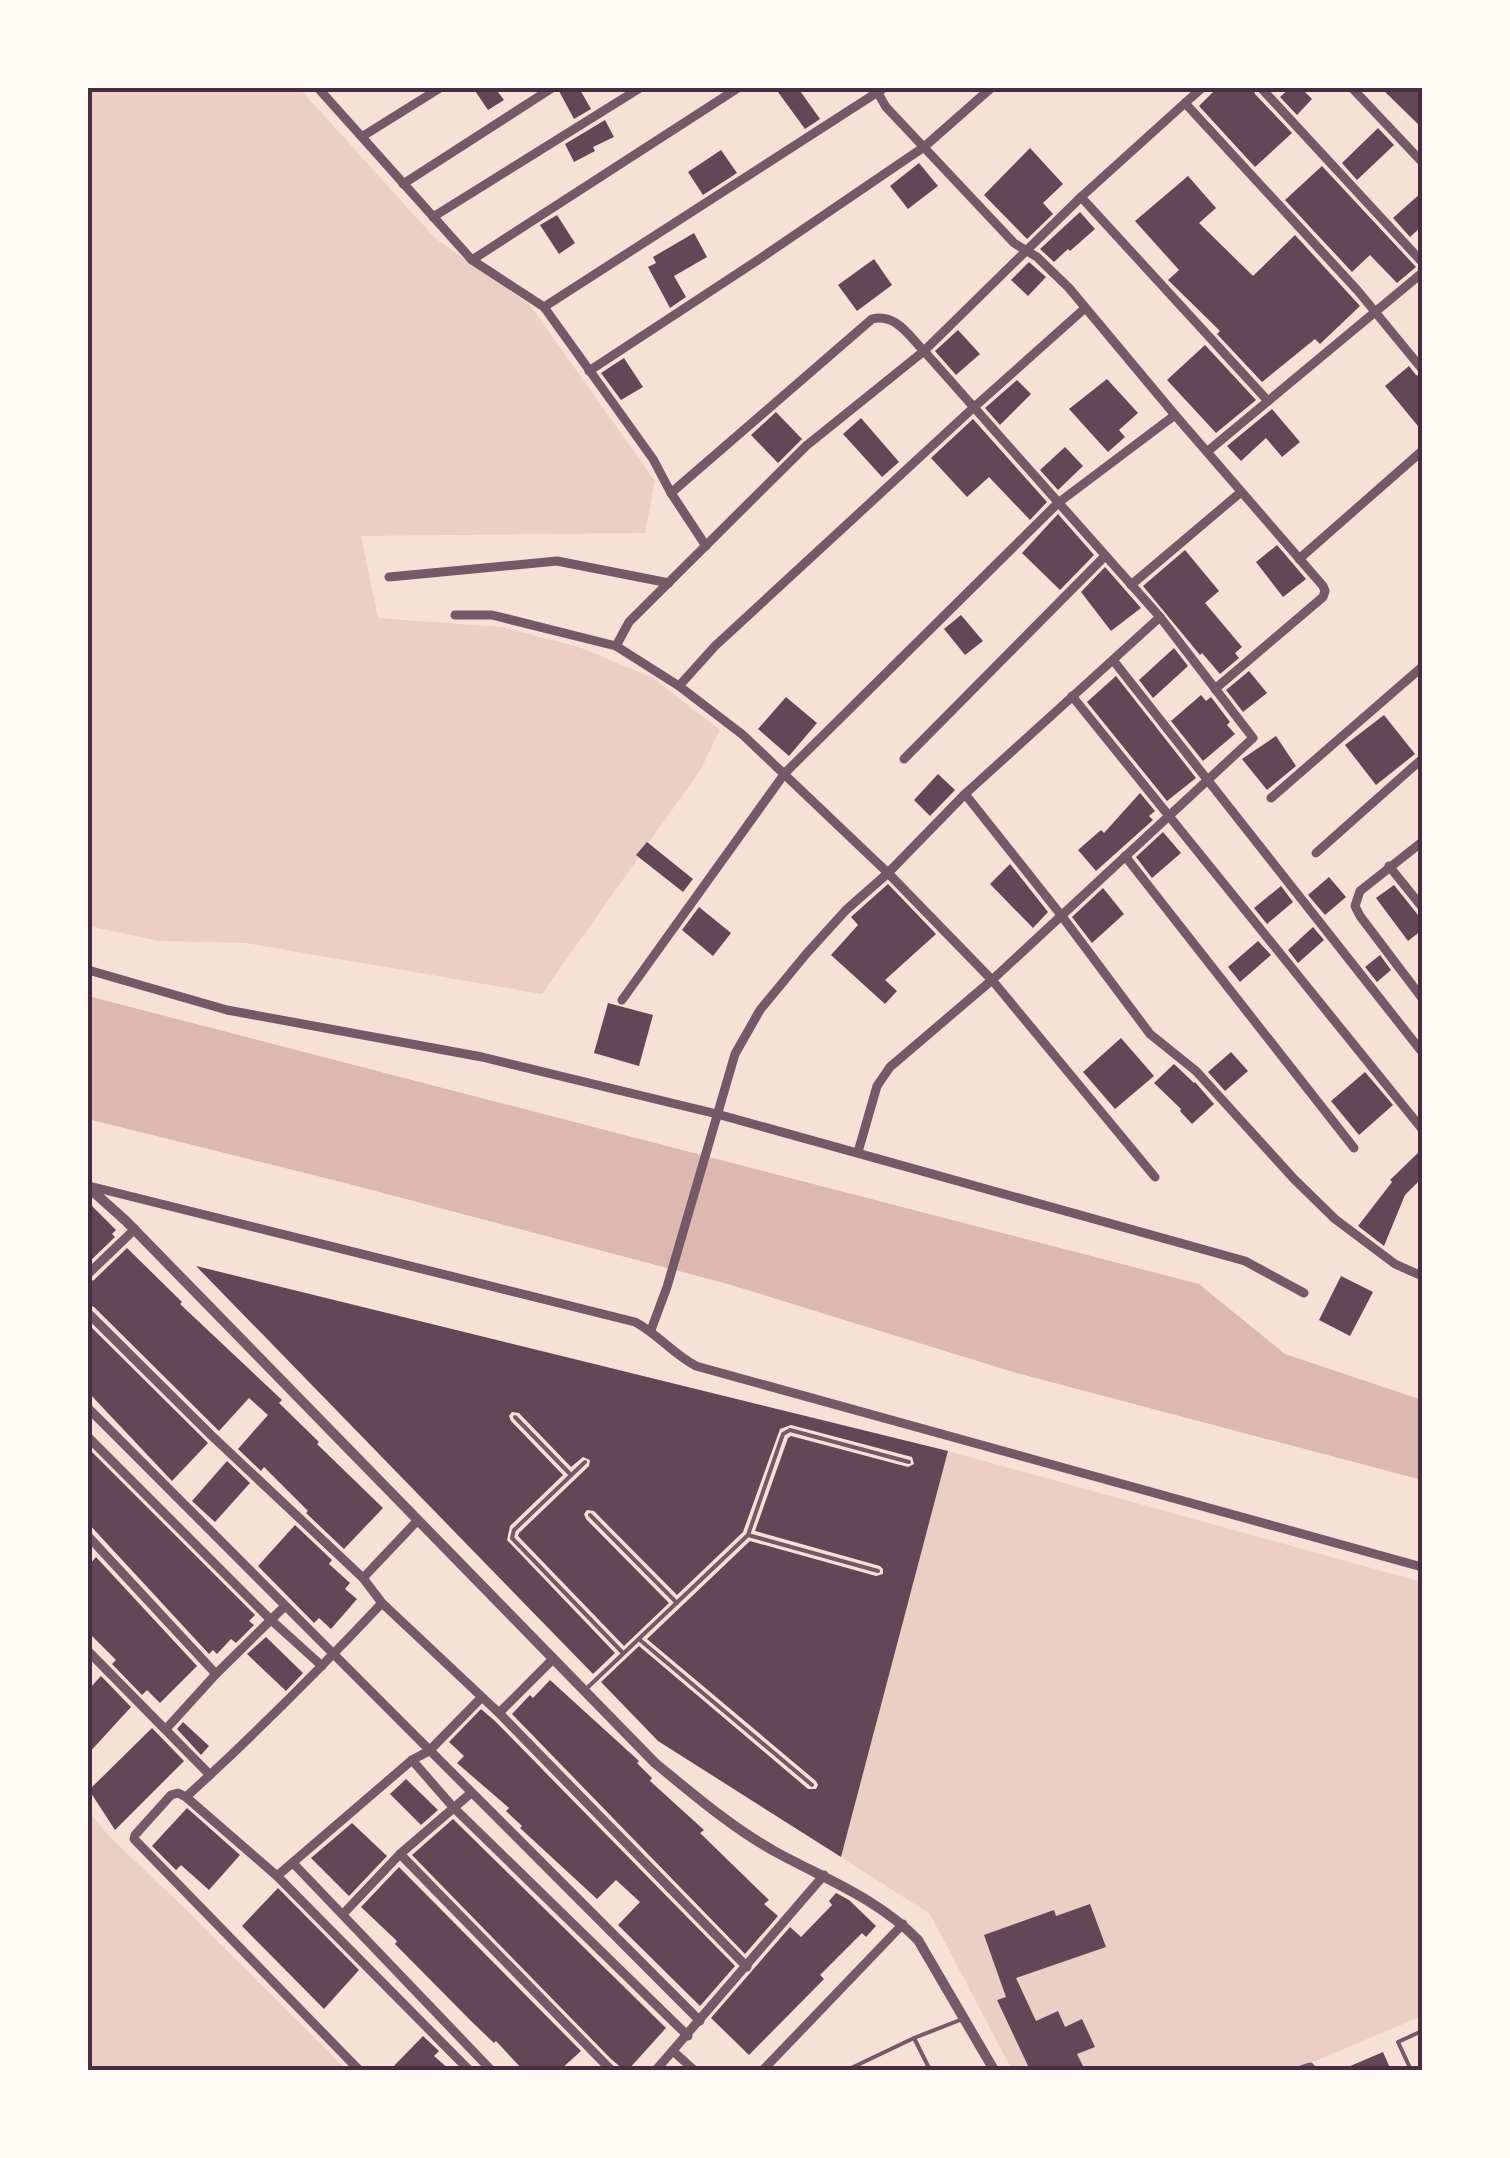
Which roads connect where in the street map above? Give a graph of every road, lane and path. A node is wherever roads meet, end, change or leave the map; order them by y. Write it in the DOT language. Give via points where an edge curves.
graph roads {
  1 [pos="318,88"];
  2 [pos="440,88"];
  3 [pos="552,88"];
  4 [pos="640,88"];
  5 [pos="738,88"];
  6 [pos="991,88"];
  7 [pos="1202,88"];
  8 [pos="1260,88"];
  9 [pos="1352,88"];
  10 [pos="879,89"];
  11 [pos="1185,102"];
  12 [pos="363,136"];
  13 [pos="924,147"];
  14 [pos="1422,162"];
  15 [pos="404,184"];
  16 [pos="1080,196"];
  17 [pos="433,217"];
  18 [pos="1028,250"];
  19 [pos="472,260"];
  20 [pos="1422,262"];
  21 [pos="1422,274"];
  22 [pos="544,307"];
  23 [pos="1084,309"];
  24 [pos="1376,313"];
  25 [pos="924,351"];
  26 [pos="1422,369"];
  27 [pos="590,371"];
  28 [pos="1268,401"];
  29 [pos="974,408"];
  30 [pos="1174,415"];
  31 [pos="1422,451"];
  32 [pos="1208,452"];
  33 [pos="1240,492"];
  34 [pos="671,493"];
  35 [pos="1058,503"];
  36 [pos="706,546"];
  37 [pos="1106,556"];
  38 [pos="1299,559"];
  39 [pos="389,576"];
  40 [pos="669,583"];
  41 [pos="1131,585"];
  42 [pos="456,615"];
  43 [pos="1160,617"];
  44 [pos="616,646"];
  45 [pos="1113,660"];
  46 [pos="1422,667"];
  47 [pos="680,686"];
  48 [pos="1215,689"];
  49 [pos="1072,696"];
  50 [pos="904,759"];
  51 [pos="1422,759"];
  52 [pos="784,773"];
  53 [pos="1208,779"];
  54 [pos="965,794"];
  55 [pos="1271,798"];
  56 [pos="1168,816"];
  57 [pos="1422,842"];
  58 [pos="1316,852"];
  59 [pos="1124,856"];
  60 [pos="1389,866"];
  61 [pos="888,873"];
  62 [pos="1422,907"];
  63 [pos="1061,915"];
  64 [pos="88,970"];
  65 [pos="992,980"];
  66 [pos="1422,998"];
  67 [pos="622,1000"];
  68 [pos="1422,1052"];
  69 [pos="717,1114"];
  70 [pos="1422,1129"];
  71 [pos="1354,1148"];
  72 [pos="858,1152"];
  73 [pos="1156,1176"];
  74 [pos="88,1187"];
  75 [pos="134,1229"];
  76 [pos="88,1274"];
  77 [pos="1422,1276"];
  78 [pos="1304,1293"];
  79 [pos="88,1312"];
  80 [pos="651,1330"];
  81 [pos="88,1408"];
  82 [pos="515,1417"];
  83 [pos="88,1437"];
  84 [pos="584,1462"];
  85 [pos="909,1462"];
  86 [pos="570,1476"];
  87 [pos="590,1515"];
  88 [pos="418,1520"];
  89 [pos="748,1535"];
  90 [pos="88,1536"];
  91 [pos="97,1544"];
  92 [pos="88,1556"];
  93 [pos="1422,1567"];
  94 [pos="878,1571"];
  95 [pos="362,1578"];
  96 [pos="382,1603"];
  97 [pos="677,1603"];
  98 [pos="285,1606"];
  99 [pos="270,1618"];
  100 [pos="638,1639"];
  101 [pos="88,1651"];
  102 [pos="623,1653"];
  103 [pos="333,1655"];
  104 [pos="554,1659"];
  105 [pos="322,1666"];
  106 [pos="216,1674"];
  107 [pos="585,1690"];
  108 [pos="481,1698"];
  109 [pos="499,1713"];
  110 [pos="166,1729"];
  111 [pos="428,1751"];
  112 [pos="412,1760"];
  113 [pos="210,1775"];
  114 [pos="812,1784"];
  115 [pos="471,1793"];
  116 [pos="186,1797"];
  117 [pos="453,1807"];
  118 [pos="400,1854"];
  119 [pos="293,1863"];
  120 [pos="824,1875"];
  121 [pos="277,1876"];
  122 [pos="344,1913"];
  123 [pos="903,1924"];
  124 [pos="747,1967"];
  125 [pos="964,2018"];
  126 [pos="700,2021"];
  127 [pos="1422,2032"];
  128 [pos="688,2036"];
  129 [pos="914,2038"];
  130 [pos="674,2052"];
  131 [pos="360,2070"];
  132 [pos="469,2070"];
  133 [pos="491,2070"];
  134 [pos="611,2070"];
  135 [pos="656,2070"];
  136 [pos="694,2070"];
  137 [pos="763,2070"];
  138 [pos="847,2070"];
  139 [pos="930,2070"];
  140 [pos="994,2070"];
  141 [pos="1301,2070"];
  142 [pos="1312,2070"];
  143 [pos="1411,2070"];
  1 -- 12 [label="street"];
  2 -- 12 [label="street"];
  3 -- 15 [label="street"];
  4 -- 17 [label="street"];
  5 -- 19 [label="street"];
  6 -- 13 [label="street"];
  7 -- 11 [label="street"];
  8 -- 20 [label="street"];
  9 -- 14 [label="street"];
  10 -- 13 [label="street" via="886,108"];
  10 -- 22 [label="street"];
  11 -- 16 [label="street"];
  11 -- 24 [label="street"];
  12 -- 15 [label="street"];
  13 -- 18 [label="street"];
  13 -- 27 [label="street"];
  15 -- 17 [label="street"];
  16 -- 18 [label="street"];
  16 -- 28 [label="street"];
  17 -- 19 [label="street"];
  18 -- 23 [label="street"];
  18 -- 25 [label="street"];
  19 -- 22 [label="street"];
  21 -- 24 [label="street"];
  22 -- 27 [label="street"];
  23 -- 29 [label="street"];
  23 -- 30 [label="street"];
  24 -- 26 [label="street"];
  24 -- 28 [label="street"];
  25 -- 29 [label="street"];
  25 -- 34 [label="street" via="892,319 872,319"];
  25 -- 36 [label="street" via="806,446"];
  27 -- 34 [label="street"];
  28 -- 32 [label="street"];
  29 -- 35 [label="street"];
  29 -- 47 [label="street" via="715,646"];
  30 -- 32 [label="street"];
  30 -- 35 [label="street"];
  31 -- 38 [label="street"];
  32 -- 33 [label="street"];
  33 -- 38 [label="street"];
  33 -- 41 [label="street"];
  34 -- 36 [label="street"];
  35 -- 37 [label="street"];
  35 -- 52 [label="street"];
  36 -- 40 [label="street"];
  37 -- 41 [label="street"];
  37 -- 50 [label="street"];
  38 -- 48 [label="street" via="1323,586 1323,597"];
  39 -- 40 [label="street" via="556,561"];
  40 -- 44 [label="street" via="629,622"];
  41 -- 43 [label="street"];
  42 -- 44 [label="street" via="492,615"];
  43 -- 45 [label="street"];
  43 -- 48 [label="street"];
  44 -- 47 [label="street"];
  45 -- 49 [label="street"];
  45 -- 53 [label="street"];
  46 -- 55 [label="street"];
  47 -- 52 [label="street"];
  48 -- 53 [label="street" via="1253,738"];
  49 -- 54 [label="street"];
  49 -- 56 [label="street"];
  51 -- 58 [label="street"];
  52 -- 61 [label="street"];
  52 -- 67 [label="street"];
  53 -- 56 [label="street"];
  53 -- 68 [label="street"];
  54 -- 61 [label="street"];
  54 -- 63 [label="street"];
  56 -- 59 [label="street"];
  56 -- 70 [label="street"];
  57 -- 60 [label="street"];
  59 -- 63 [label="street"];
  59 -- 71 [label="street"];
  60 -- 62 [label="street"];
  60 -- 66 [label="street" via="1360,891 1355,906"];
  61 -- 65 [label="street"];
  61 -- 69 [label="street" via="846,910 760,1010 735,1054"];
  63 -- 65 [label="street"];
  63 -- 77 [label="street" via="1150,1034 1196,1071 1294,1179 1367,1245"];
  64 -- 69 [label="street" via="228,1010 482,1057"];
  65 -- 72 [label="street" via="890,1067 877,1086"];
  65 -- 73 [label="street"];
  69 -- 72 [label="street"];
  69 -- 80 [label="street"];
  72 -- 78 [label="street" via="1245,1261"];
  74 -- 75 [label="street"];
  74 -- 80 [label="street"];
  75 -- 76 [label="street"];
  75 -- 88 [label="street"];
  79 -- 95 [label="street"];
  80 -- 93 [label="street" via="696,1366"];
  81 -- 98 [label="street"];
  82 -- 86 [label="lane"];
  83 -- 99 [label="street"];
  84 -- 86 [label="lane"];
  85 -- 89 [label="lane" via="787,1431"];
  86 -- 102 [label="lane" via="512,1538"];
  87 -- 97 [label="lane"];
  88 -- 95 [label="street"];
  88 -- 104 [label="street"];
  89 -- 94 [label="lane"];
  89 -- 97 [label="lane"];
  90 -- 91 [label="street"];
  91 -- 92 [label="street"];
  91 -- 106 [label="street"];
  95 -- 96 [label="street"];
  96 -- 103 [label="street"];
  96 -- 108 [label="street"];
  97 -- 100 [label="lane"];
  98 -- 99 [label="street"];
  98 -- 103 [label="street"];
  99 -- 105 [label="street"];
  99 -- 106 [label="street"];
  100 -- 102 [label="lane"];
  100 -- 114 [label="lane"];
  101 -- 110 [label="street"];
  102 -- 107 [label="lane"];
  103 -- 105 [label="street"];
  103 -- 111 [label="street"];
  104 -- 107 [label="street"];
  104 -- 109 [label="street"];
  105 -- 113 [label="street"];
  106 -- 110 [label="street"];
  107 -- 120 [label="street" via="654,1764 716,1813"];
  108 -- 109 [label="street"];
  108 -- 111 [label="street"];
  109 -- 124 [label="street"];
  110 -- 113 [label="street"];
  111 -- 112 [label="street"];
  111 -- 115 [label="street"];
  112 -- 117 [label="street"];
  112 -- 119 [label="street"];
  113 -- 116 [label="street"];
  115 -- 117 [label="street"];
  115 -- 126 [label="street"];
  116 -- 121 [label="street"];
  116 -- 131 [label="street" via="171,1795 134,1839"];
  117 -- 118 [label="street"];
  117 -- 128 [label="street"];
  118 -- 122 [label="street"];
  118 -- 134 [label="street"];
  119 -- 121 [label="street"];
  119 -- 122 [label="street"];
  120 -- 123 [label="street"];
  120 -- 124 [label="street"];
  121 -- 132 [label="street"];
  122 -- 133 [label="street"];
  123 -- 125 [label="street"];
  123 -- 137 [label="street"];
  124 -- 126 [label="street"];
  125 -- 129 [label="lane"];
  125 -- 140 [label="street"];
  126 -- 128 [label="street"];
  127 -- 143 [label="lane" via="1398,2042"];
  128 -- 130 [label="street"];
  129 -- 138 [label="lane"];
  129 -- 139 [label="lane"];
  130 -- 135 [label="street"];
  130 -- 136 [label="street"];
  141 -- 142 [label="street"];
}
